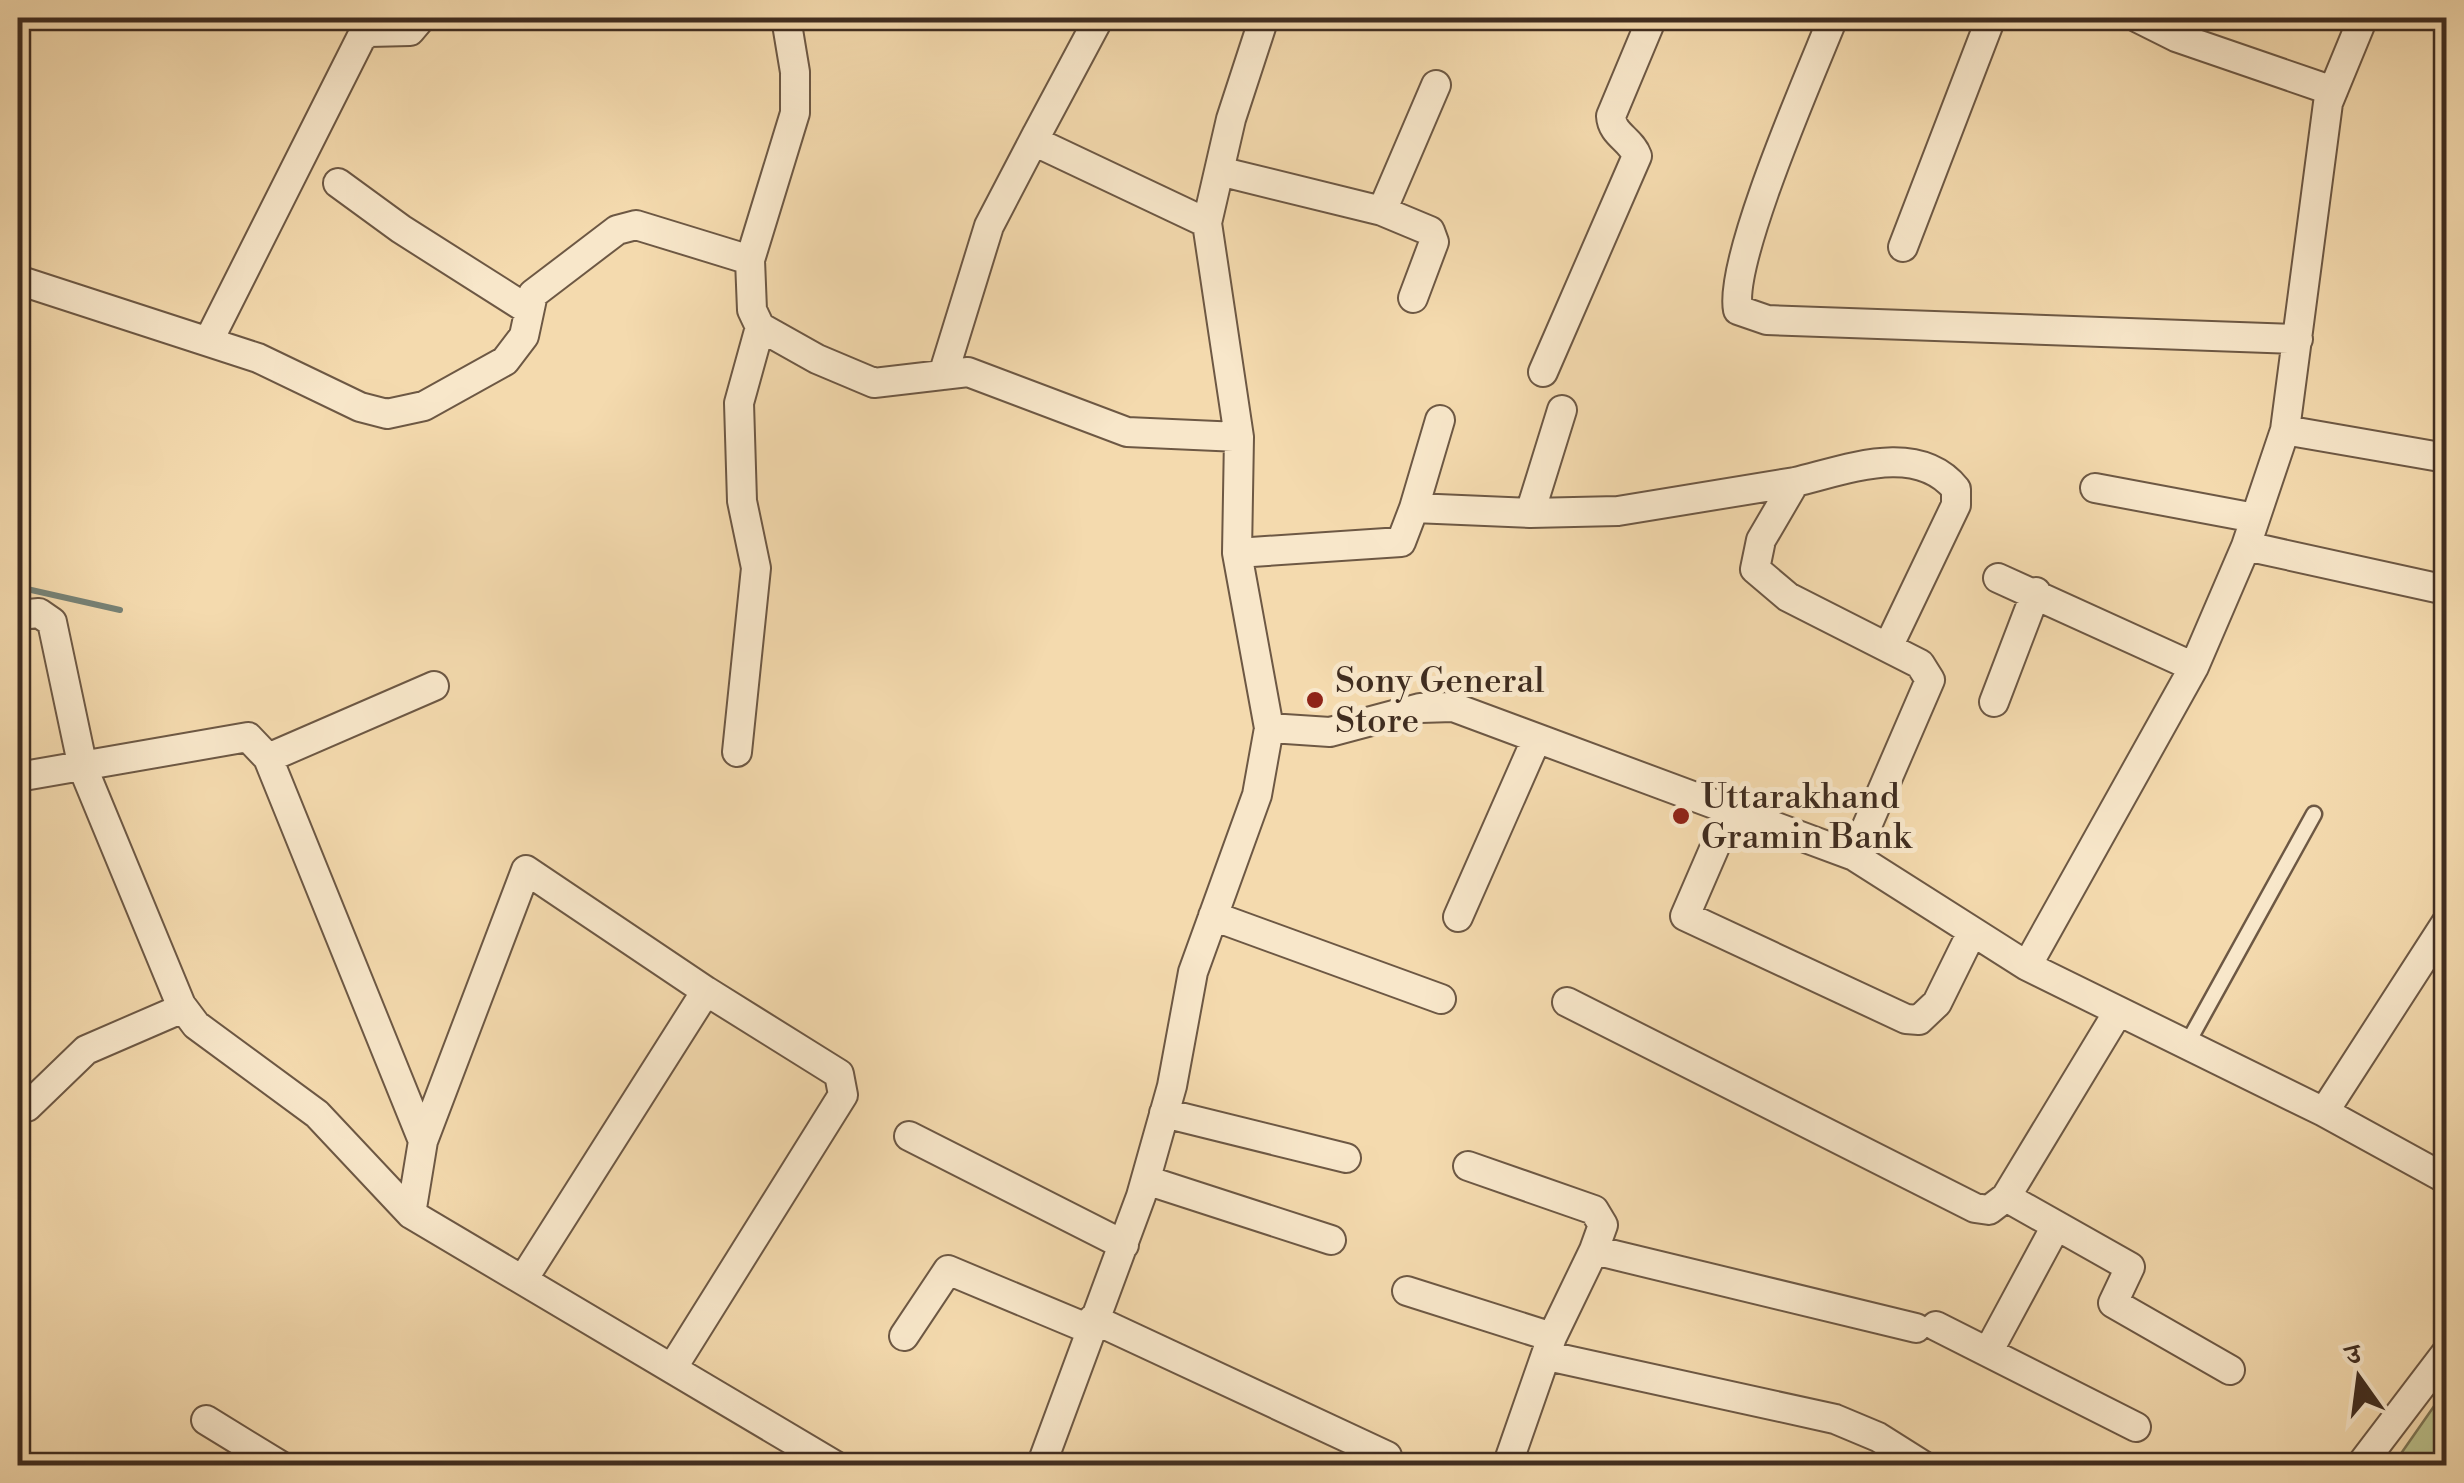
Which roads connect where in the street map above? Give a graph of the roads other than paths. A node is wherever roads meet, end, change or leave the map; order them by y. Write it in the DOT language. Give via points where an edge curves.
graph roads {
  1 [pos="422,18"];
  2 [pos="786,18"];
  3 [pos="1099,18"];
  4 [pos="1264,18"];
  5 [pos="1652,18"];
  6 [pos="1833,18"];
  7 [pos="1991,18"];
  8 [pos="2138,18"];
  9 [pos="2363,18"];
  10 [pos="1436,86"];
  11 [pos="2332,90"];
  12 [pos="1036,134"];
  13 [pos="1219,172"];
  14 [pos="338,183"];
  15 [pos="1382,211"];
  16 [pos="1207,223"];
  17 [pos="1903,247"];
  18 [pos="750,260"];
  19 [pos="18,280"];
  20 [pos="1413,298"];
  21 [pos="527,309"];
  22 [pos="760,327"];
  23 [pos="2298,339"];
  24 [pos="209,340"];
  25 [pos="1543,372"];
  26 [pos="943,375"];
  27 [pos="1562,410"];
  28 [pos="1440,420"];
  29 [pos="2285,430"];
  30 [pos="1239,438"];
  31 [pos="2446,458"];
  32 [pos="1795,482"];
  33 [pos="2095,488"];
  34 [pos="1414,508"];
  35 [pos="1530,514"];
  36 [pos="2254,518"];
  37 [pos="2246,546"];
  38 [pos="1238,553"];
  39 [pos="1998,578"];
  40 [pos="2446,590"];
  41 [pos="2036,592"];
  42 [pos="18,615"];
  43 [pos="1889,646"];
  44 [pos="2194,667"];
  45 [pos="434,686"];
  46 [pos="1994,702"];
  47 [pos="1269,728"];
  48 [pos="1536,740"];
  49 [pos="737,752"];
  50 [pos="268,758"];
  51 [pos="82,768"];
  52 [pos="18,777"];
  53 [pos="1730,812"];
  54 [pos="2314,814"];
  55 [pos="1854,856"];
  56 [pos="1213,916"];
  57 [pos="1458,916"];
  58 [pos="2446,923"];
  59 [pos="1971,934"];
  60 [pos="2027,966"];
  61 [pos="706,991"];
  62 [pos="1441,999"];
  63 [pos="1567,1002"];
  64 [pos="183,1008"];
  65 [pos="2118,1012"];
  66 [pos="2187,1044"];
  67 [pos="18,1109"];
  68 [pos="2324,1112"];
  69 [pos="1164,1114"];
  70 [pos="909,1136"];
  71 [pos="423,1141"];
  72 [pos="1346,1158"];
  73 [pos="1468,1166"];
  74 [pos="2446,1179"];
  75 [pos="1146,1180"];
  76 [pos="2006,1197"];
  77 [pos="410,1214"];
  78 [pos="2056,1226"];
  79 [pos="1331,1240"];
  80 [pos="1124,1245"];
  81 [pos="1594,1250"];
  82 [pos="524,1278"];
  83 [pos="1407,1291"];
  84 [pos="1091,1324"];
  85 [pos="904,1336"];
  86 [pos="1550,1347"];
  87 [pos="1988,1352"];
  88 [pos="2446,1353"];
  89 [pos="673,1367"];
  90 [pos="2230,1370"];
  91 [pos="206,1420"];
  92 [pos="2136,1427"];
  93 [pos="1388,1456"];
  94 [pos="281,1466"];
  95 [pos="836,1466"];
  96 [pos="1041,1466"];
  97 [pos="1508,1466"];
  98 [pos="1924,1466"];
  99 [pos="2360,1466"];
  1 -- 24 [label="street" via="410,31 361,38"];
  2 -- 18 [label="street" via="795,112"];
  3 -- 12 [label="street"];
  4 -- 13 [label="street"];
  5 -- 25 [label="street" via="1611,116 1638,156"];
  6 -- 23 [label="street" via="1772,171 1738,281 1738,310 1767,320"];
  7 -- 17 [label="street"];
  8 -- 11 [label="street"];
  9 -- 11 [label="street"];
  10 -- 15 [label="street"];
  11 -- 23 [label="street"];
  12 -- 16 [label="street" via="1045,150"];
  12 -- 26 [label="street" via="989,226"];
  13 -- 15 [label="street"];
  13 -- 16 [label="street"];
  14 -- 21 [label="street"];
  15 -- 20 [label="street" via="1432,234"];
  16 -- 30 [label="street"];
  18 -- 21 [label="street" via="628,226 533,294"];
  18 -- 22 [label="street" via="752,310"];
  19 -- 24 [label="street"];
  21 -- 24 [label="street" via="524,336 506,361 424,406 387,414"];
  22 -- 26 [label="street" via="874,383"];
  22 -- 49 [label="street" via="740,403 742,501 756,568"];
  23 -- 29 [label="street"];
  26 -- 30 [label="street" via="976,374 1127,432"];
  27 -- 35 [label="street"];
  28 -- 34 [label="street"];
  29 -- 31 [label="street"];
  29 -- 36 [label="street"];
  30 -- 38 [label="street"];
  32 -- 35 [label="street" via="1618,511"];
  32 -- 43 [label="street" via="1761,540 1755,569 1788,597"];
  32 -- 43 [label="street" via="1894,462 1932,467 1956,489 1956,505"];
  33 -- 36 [label="street"];
  34 -- 35 [label="street"];
  34 -- 38 [label="street" via="1398,543"];
  36 -- 37 [label="street"];
  37 -- 40 [label="street"];
  37 -- 44 [label="street"];
  38 -- 47 [label="street"];
  39 -- 41 [label="street"];
  41 -- 44 [label="street"];
  41 -- 46 [label="street"];
  42 -- 51 [label="street" via="40,613 56,629"];
  43 -- 55 [label="street" via="1926,669 1928,692"];
  44 -- 60 [label="street"];
  45 -- 50 [label="street"];
  47 -- 48 [label="street" via="1330,732 1439,705"];
  47 -- 56 [label="street" via="1257,794"];
  48 -- 53 [label="street"];
  48 -- 57 [label="street"];
  50 -- 51 [label="street" via="248,737"];
  50 -- 71 [label="street"];
  51 -- 52 [label="street"];
  51 -- 64 [label="street"];
  53 -- 55 [label="street"];
  53 -- 59 [label="street" via="1685,916 1919,1020 1938,1003"];
  54 -- 66 [label="lane"];
  55 -- 59 [label="street"];
  56 -- 62 [label="street"];
  56 -- 69 [label="street" via="1193,972"];
  58 -- 68 [label="street"];
  59 -- 60 [label="street"];
  60 -- 65 [label="street"];
  61 -- 71 [label="street" via="526,870"];
  61 -- 82 [label="street"];
  61 -- 89 [label="street" via="839,1074 843,1095"];
  63 -- 76 [label="street" via="1975,1208 1989,1210"];
  64 -- 67 [label="street" via="86,1050"];
  64 -- 77 [label="street" via="196,1025 317,1114"];
  65 -- 66 [label="street"];
  65 -- 76 [label="street"];
  66 -- 68 [label="street"];
  68 -- 74 [label="street"];
  69 -- 72 [label="street"];
  69 -- 75 [label="street"];
  70 -- 80 [label="street"];
  71 -- 77 [label="street"];
  73 -- 81 [label="street" via="1594,1210 1603,1225"];
  75 -- 79 [label="street"];
  75 -- 80 [label="street"];
  76 -- 78 [label="street"];
  77 -- 82 [label="street"];
  78 -- 87 [label="street"];
  78 -- 90 [label="street" via="2130,1268 2116,1306"];
  80 -- 84 [label="street"];
  81 -- 86 [label="street"];
  81 -- 87 [label="street" via="1926,1327"];
  82 -- 89 [label="street"];
  83 -- 86 [label="street"];
  84 -- 85 [label="street" via="948,1270"];
  84 -- 93 [label="street"];
  84 -- 96 [label="street"];
  86 -- 97 [label="street"];
  86 -- 98 [label="street" via="1835,1419"];
  87 -- 92 [label="street"];
  88 -- 99 [label="street"];
  89 -- 95 [label="street"];
  91 -- 94 [label="street"];
}
